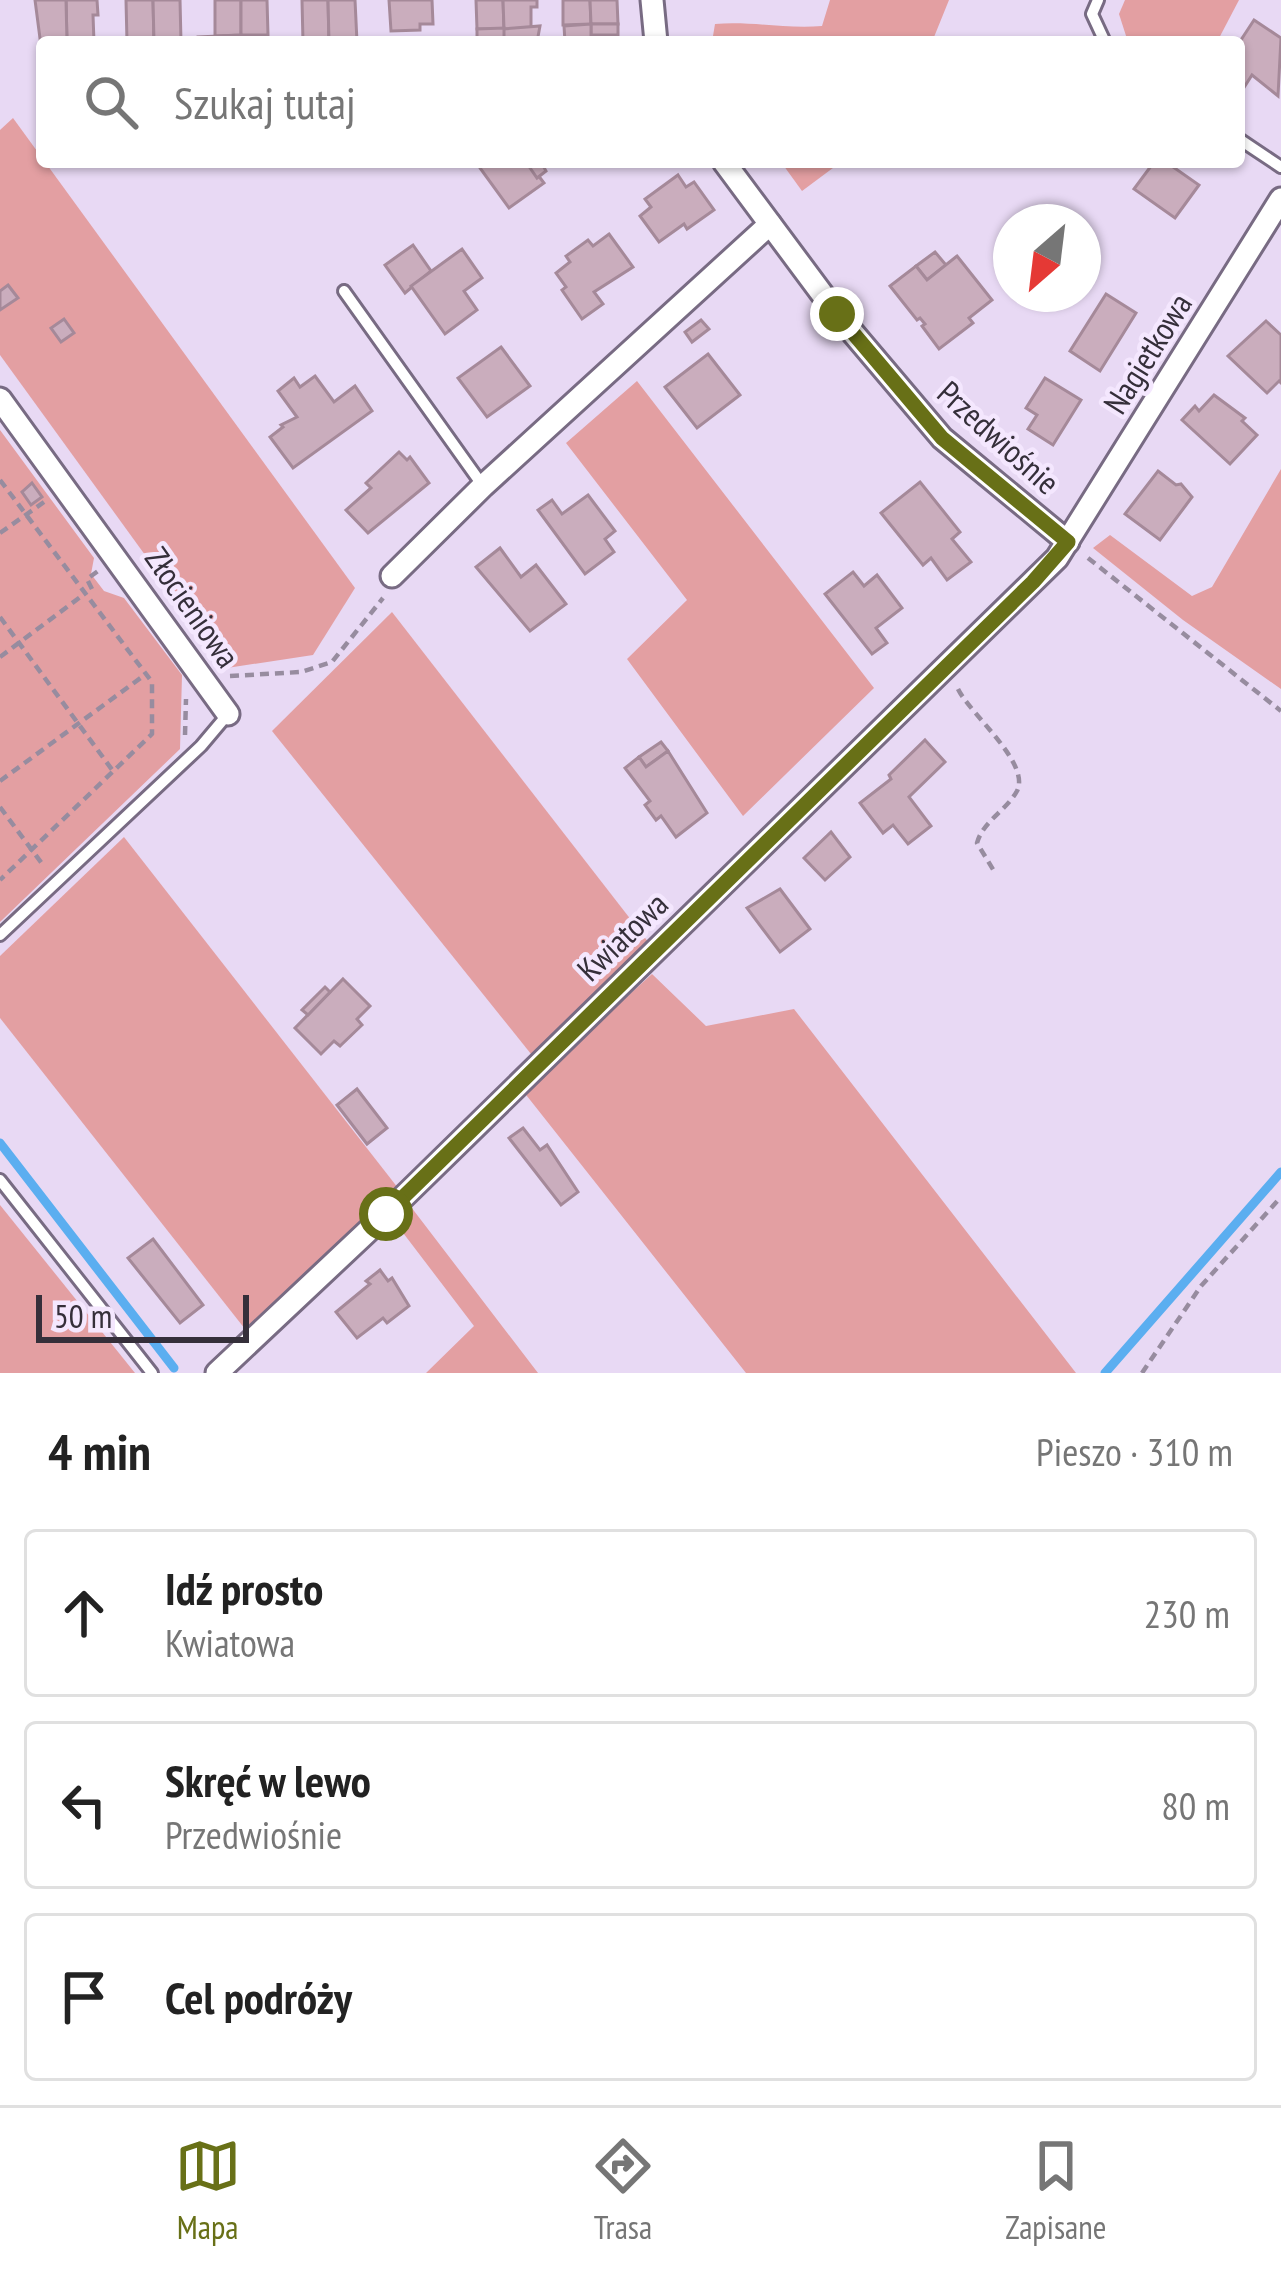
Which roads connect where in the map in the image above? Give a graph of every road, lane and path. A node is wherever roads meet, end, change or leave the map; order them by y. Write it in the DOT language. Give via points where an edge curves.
graph roads {
  1 [pos="652,0"];
  2 [pos="1098,0"];
  3 [pos="655,36"];
  4 [pos="1102,36"];
  5 [pos="1245,143"];
  6 [pos="1281,167"];
  7 [pos="728,168"];
  8 [pos="1281,199"];
  9 [pos="770,224"];
  10 [pos="344,291"];
  11 [pos="0,399"];
  12 [pos="0,480"];
  13 [pos="483,485"];
  14 [pos="45,501"];
  15 [pos="25,515"];
  16 [pos="0,533"];
  17 [pos="1068,542"];
  18 [pos="392,576"];
  19 [pos="83,595"];
  20 [pos="0,617"];
  21 [pos="19,643"];
  22 [pos="0,657"];
  23 [pos="952,661"];
  24 [pos="146,674"];
  25 [pos="209,687"];
  26 [pos="1281,710"];
  27 [pos="228,714"];
  28 [pos="77,723"];
  29 [pos="113,772"];
  30 [pos="0,781"];
  31 [pos="0,807"];
  32 [pos="32,850"];
  33 [pos="994,871"];
  34 [pos="0,880"];
  35 [pos="56,882"];
  36 [pos="0,934"];
  37 [pos="0,1180"];
  38 [pos="1281,1197"];
  39 [pos="152,1373"];
  40 [pos="217,1373"];
  41 [pos="1142,1373"];
  1 -- 3 [label="street"];
  2 -- 4 [label="lane" via="1092,14"];
  5 -- 6 [label="lane"];
  7 -- 9 [label="street, Przedwiośnie"];
  8 -- 17 [label="street, Nagietkowa"];
  9 -- 13 [label="street"];
  9 -- 17 [label="street, Przedwiośnie" via="942,438"];
  10 -- 13 [label="lane"];
  11 -- 25 [label="street, Złocieniowa"];
  12 -- 15 [label="path"];
  13 -- 18 [label="street"];
  14 -- 15 [label="path"];
  15 -- 16 [label="path"];
  15 -- 19 [label="path"];
  17 -- 23 [label="street, Kwiatowa"];
  17 -- 26 [label="path, Przedwiośnie"];
  18 -- 25 [label="path" via="332,662 272,676 236,673"];
  19 -- 21 [label="path"];
  19 -- 24 [label="path"];
  20 -- 21 [label="path"];
  21 -- 22 [label="path"];
  21 -- 28 [label="path"];
  23 -- 33 [label="path" via="961,696 1016,764 1020,781 980,832 977,843"];
  23 -- 40 [label="street, Kwiatowa"];
  24 -- 28 [label="path"];
  24 -- 29 [label="path" via="152,734"];
  25 -- 27 [label="street, Złocieniowa"];
  27 -- 35 [label="lane, Złocieniowa"];
  28 -- 29 [label="path"];
  28 -- 30 [label="path"];
  29 -- 32 [label="path"];
  31 -- 32 [label="path"];
  32 -- 34 [label="path"];
  32 -- 35 [label="path"];
  35 -- 36 [label="lane, Złocieniowa"];
  37 -- 39 [label="lane"];
  38 -- 41 [label="path" via="1202,1286"];
}
